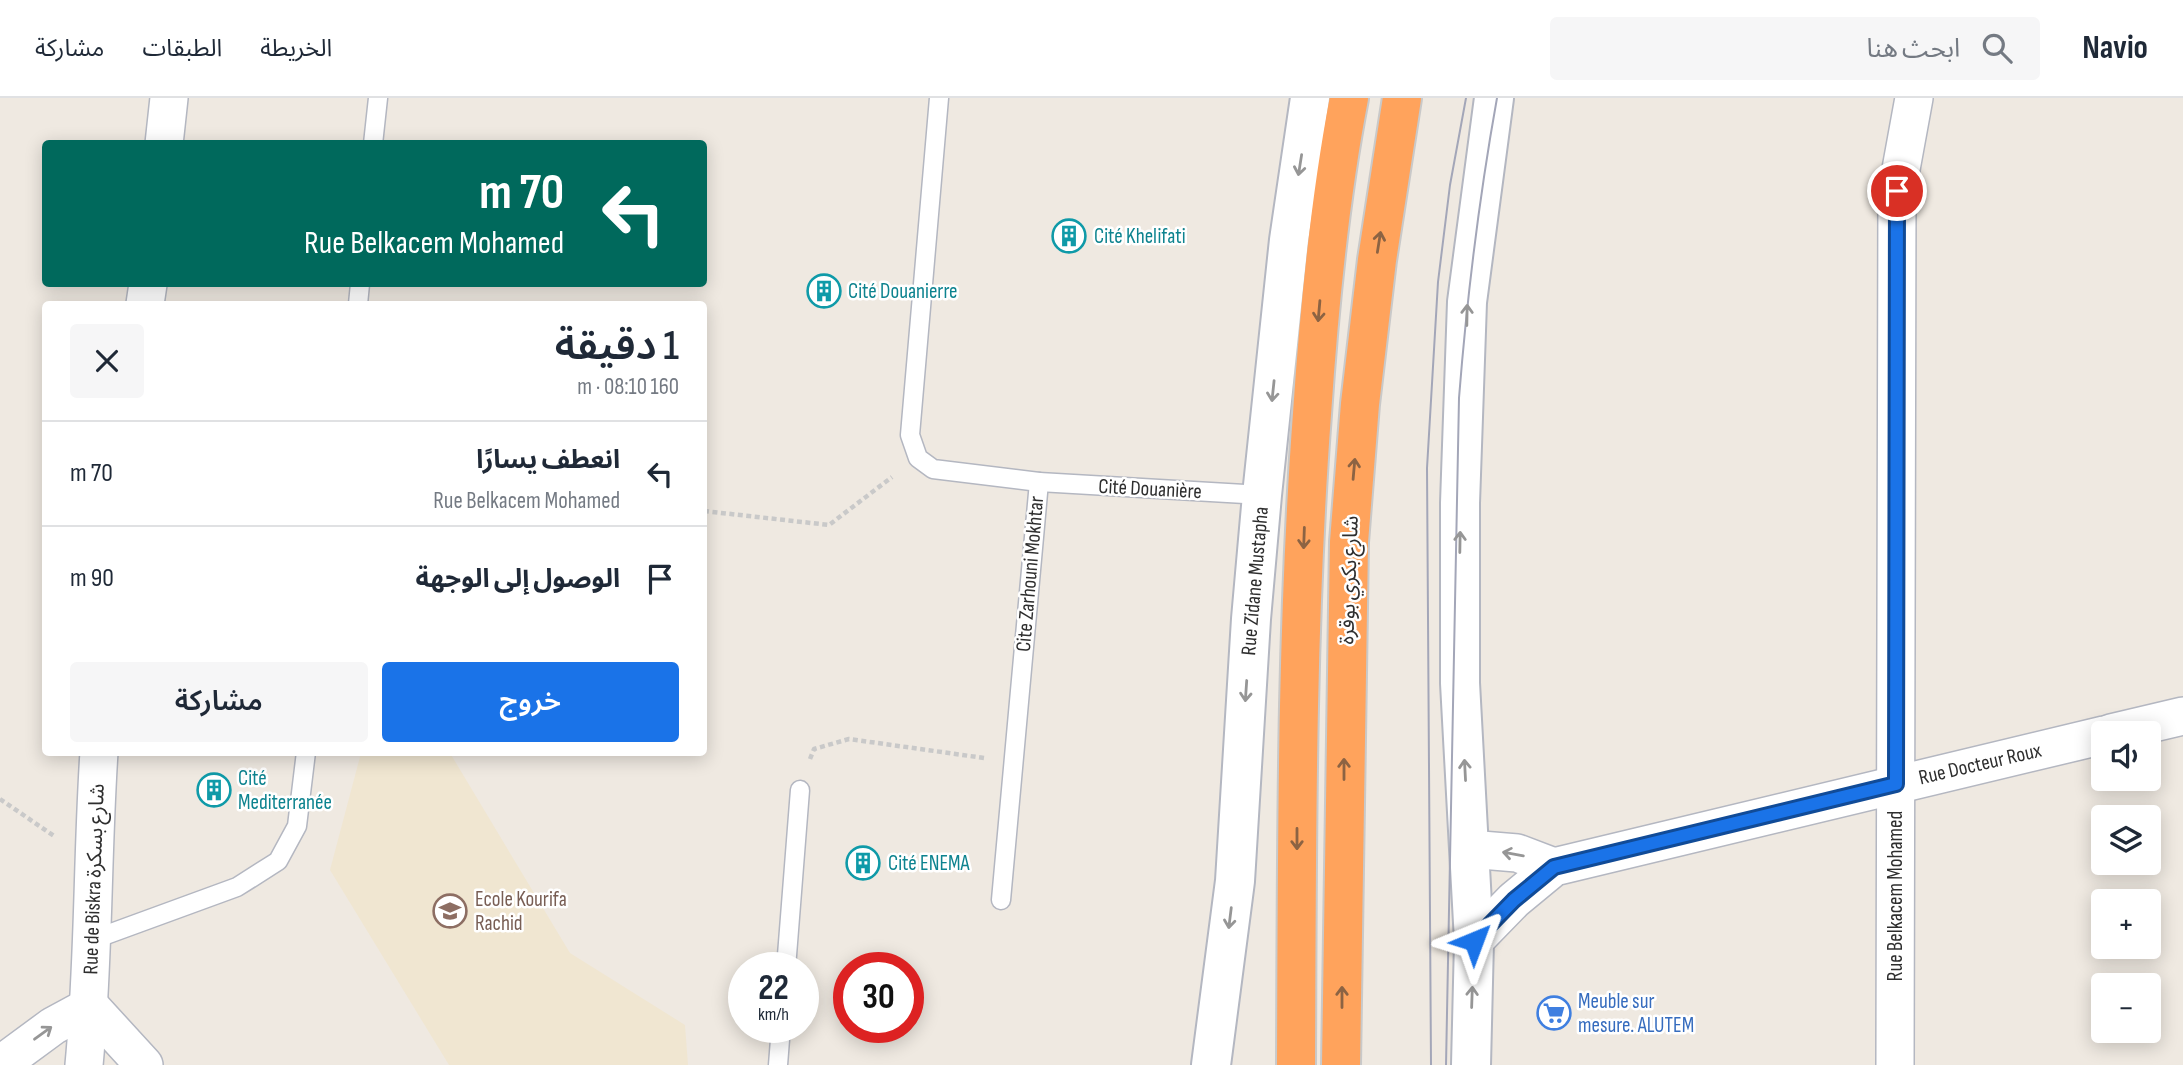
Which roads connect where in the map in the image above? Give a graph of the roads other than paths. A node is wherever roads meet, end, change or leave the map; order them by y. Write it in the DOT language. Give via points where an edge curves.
graph roads {
  1 [pos="169,98"];
  2 [pos="378,98"];
  3 [pos="939,98"];
  4 [pos="1310,98"];
  5 [pos="1349,98"];
  6 [pos="1402,98"];
  7 [pos="1494,98"];
  8 [pos="1914,98"];
  9 [pos="164,140"];
  10 [pos="373,140"];
  11 [pos="1039,482"];
  12 [pos="1262,495"];
  13 [pos="2183,716"];
  14 [pos="2161,721"];
  15 [pos="2091,738"];
  16 [pos="99,756"];
  17 [pos="306,756"];
  18 [pos="1896,784"];
  19 [pos="800,790"];
  20 [pos="1469,849"];
  21 [pos="1554,867"];
  22 [pos="1001,900"];
  23 [pos="92,940"];
  24 [pos="1474,941"];
  25 [pos="787,952"];
  26 [pos="90,1006"];
  27 [pos="780,1043"];
  28 [pos="0,1065"];
  29 [pos="84,1065"];
  30 [pos="144,1065"];
  31 [pos="778,1065"];
  32 [pos="1211,1065"];
  33 [pos="1296,1065"];
  34 [pos="1342,1065"];
  35 [pos="1471,1065"];
  36 [pos="1895,1065"];
  1 -- 9 [label="street"];
  2 -- 10 [label="lane"];
  3 -- 11 [label="lane, Cite Zarhouni Mokhtar" via="910,435 918,458 933,469"];
  4 -- 12 [label="street, Rue Zidane Mustapha, one-way" via="1289,240"];
  5 -- 33 [label="highway, one-way" via="1320,303 1306,487 1297,709"];
  34 -- 6 [label="highway, شارع بكري بوقرة, one-way" via="1349,542 1370,313"];
  20 -- 7 [label="street, one-way" via="1460,683 1460,503 1467,302"];
  8 -- 18 [label="street, Rue Belkacem Mohamed" via="1897,191"];
  11 -- 12 [label="lane, Cité Douanière"];
  11 -- 22 [label="lane, Cite Zarhouni Mokhtar"];
  12 -- 32 [label="street, Rue Zidane Mustapha, one-way" via="1235,881"];
  13 -- 14 [label="street"];
  15 -- 18 [label="street, Rue Docteur Roux"];
  16 -- 23 [label="street, Rue de Biskra شارع بسكرة"];
  17 -- 23 [label="lane" via="297,826 278,861 237,887"];
  18 -- 21 [label="street, Rue Docteur Roux"];
  18 -- 36 [label="street, Rue Belkacem Mohamed"];
  19 -- 25 [label="lane"];
  21 -- 20 [label="street, one-way" via="1517,853"];
  20 -- 24 [label="street"];
  21 -- 24 [label="street, Rue Docteur Roux"];
  23 -- 26 [label="street, Rue de Biskra شارع بسكرة"];
  35 -- 24 [label="street, one-way"];
  28 -- 26 [label="street, one-way" via="53,1026"];
  26 -- 29 [label="street, Rue de Biskra شارع بسكرة"];
  26 -- 30 [label="street"];
  27 -- 31 [label="lane"];
}
